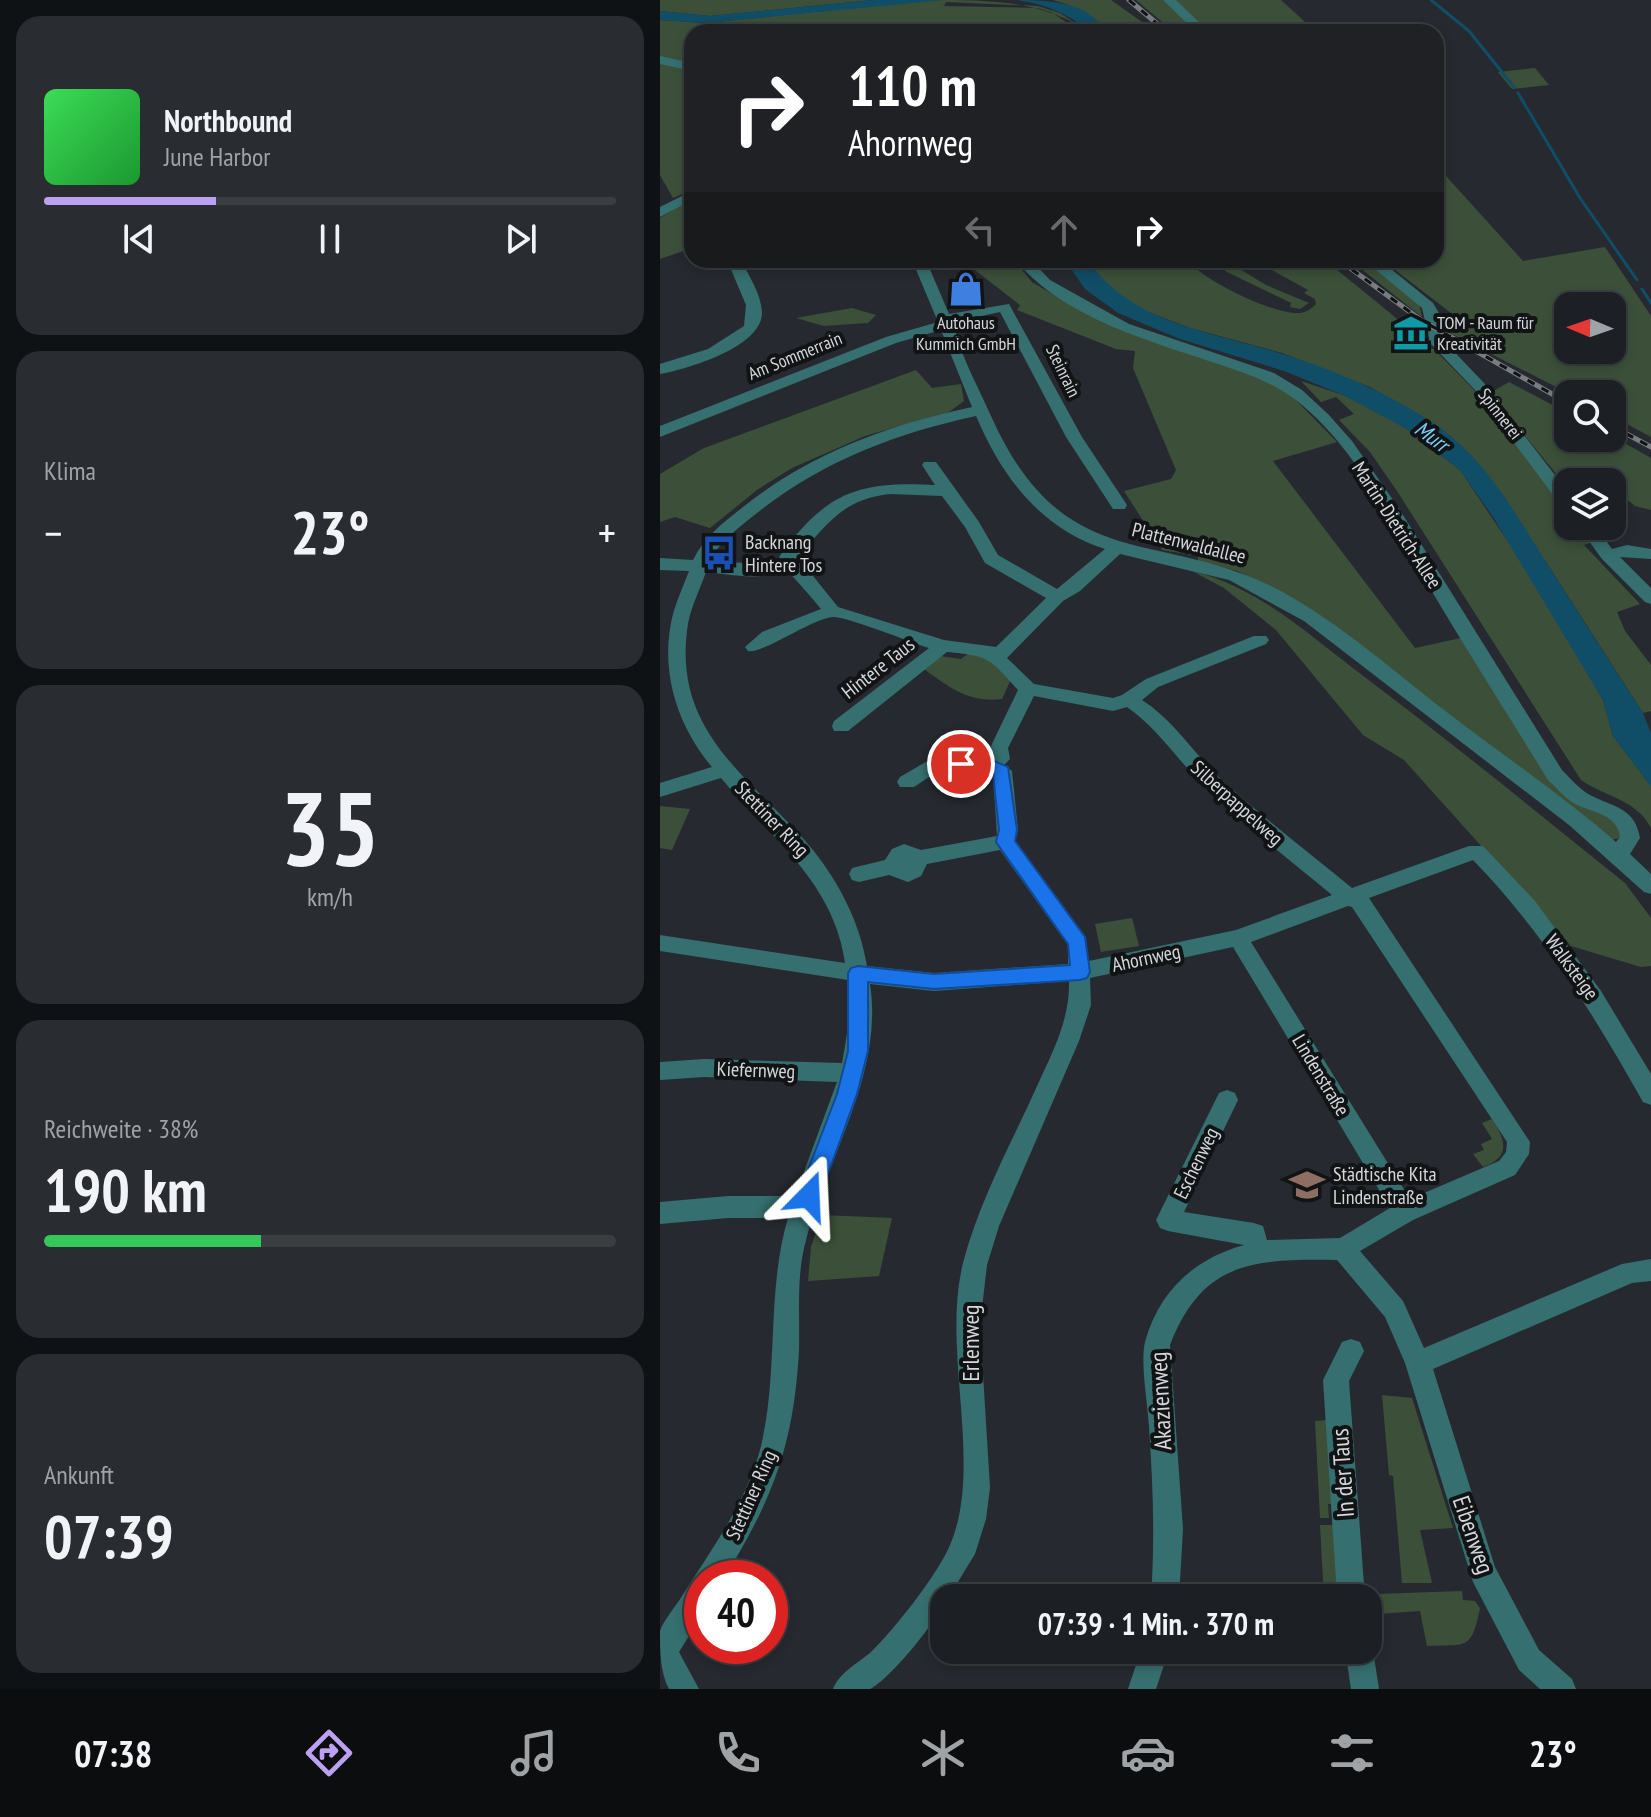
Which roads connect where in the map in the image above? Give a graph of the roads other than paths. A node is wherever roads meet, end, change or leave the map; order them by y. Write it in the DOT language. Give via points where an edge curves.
graph roads {
  1 [pos="1169,0"];
  2 [pos="1194,24"];
  3 [pos="660,60"];
  4 [pos="684,65"];
  5 [pos="684,203"];
  6 [pos="660,213"];
  7 [pos="737,268"];
  8 [pos="923,268"];
  9 [pos="1031,268"];
  10 [pos="1049,268"];
  11 [pos="1382,268"];
  12 [pos="1064,292"];
  13 [pos="947,322"];
  14 [pos="660,369"];
  15 [pos="980,410"];
  16 [pos="660,432"];
  17 [pos="930,465"];
  18 [pos="1554,484"];
  19 [pos="947,491"];
  20 [pos="1119,505"];
  21 [pos="1597,540"];
  22 [pos="1117,548"];
  23 [pos="1651,554"];
  24 [pos="1608,555"];
  25 [pos="784,563"];
  26 [pos="660,564"];
  27 [pos="699,566"];
  28 [pos="1057,597"];
  29 [pos="1651,598"];
  30 [pos="832,611"];
  31 [pos="1260,640"];
  32 [pos="754,647"];
  33 [pos="953,648"];
  34 [pos="1004,663"];
  35 [pos="1028,689"];
  36 [pos="1129,700"];
  37 [pos="841,726"];
  38 [pos="998,765"];
  39 [pos="724,770"];
  40 [pos="907,782"];
  41 [pos="660,790"];
  42 [pos="1005,842"];
  43 [pos="1476,851"];
  44 [pos="1618,855"];
  45 [pos="859,874"];
  46 [pos="1651,886"];
  47 [pos="1354,898"];
  48 [pos="1238,938"];
  49 [pos="660,943"];
  50 [pos="1080,972"];
  51 [pos="858,973"];
  52 [pos="660,1071"];
  53 [pos="844,1073"];
  54 [pos="1651,1095"];
  55 [pos="1227,1100"];
  56 [pos="804,1207"];
  57 [pos="1405,1212"];
  58 [pos="660,1213"];
  59 [pos="1343,1249"];
  60 [pos="1257,1250"];
  61 [pos="1651,1270"];
  62 [pos="1351,1351"];
  63 [pos="1418,1363"];
  64 [pos="719,1560"];
  65 [pos="1166,1584"];
  66 [pos="1350,1584"];
  67 [pos="684,1615"];
  68 [pos="661,1649"];
  69 [pos="1150,1664"];
  70 [pos="1361,1664"];
  71 [pos="685,1689"];
  72 [pos="847,1689"];
  73 [pos="1142,1689"];
  74 [pos="1365,1689"];
  75 [pos="1562,1689"];
  1 -- 2 [label="street"];
  3 -- 4 [label="street"];
  5 -- 6 [label="street"];
  7 -- 14 [label="street" via="753,304 749,329 700,357"];
  8 -- 13 [label="street, Plattenwaldallee"];
  9 -- 12 [label="street, Martin-Dietrich-Allee"];
  10 -- 12 [label="street, Martin-Dietrich-Allee"];
  11 -- 18 [label="street, Spinnerei" via="1424,300 1433,315 1435,340 1488,397"];
  12 -- 44 [label="street, Martin-Dietrich-Allee" via="1143,335 1282,382 1328,424 1381,492 1555,775 1580,797 1628,822 1630,838"];
  13 -- 15 [label="street, Plattenwaldallee"];
  13 -- 16 [label="street, Am Sommerrain"];
  13 -- 20 [label="street, Steinrain" via="1004,307"];
  15 -- 22 [label="street, Plattenwaldallee" via="1041,506 1070,527"];
  15 -- 27 [label="street, Stettiner Ring" via="901,428 819,463 766,495 715,539"];
  17 -- 19 [label="street"];
  19 -- 25 [label="street" via="891,489 850,498 836,506"];
  19 -- 28 [label="street" via="991,559"];
  21 -- 24 [label="street"];
  22 -- 28 [label="street"];
  22 -- 44 [label="street, Plattenwaldallee" via="1235,576 1296,606"];
  23 -- 24 [label="street" via="1627,550"];
  24 -- 29 [label="street"];
  25 -- 27 [label="street" via="769,570"];
  25 -- 30 [label="street" via="799,570"];
  26 -- 27 [label="street"];
  27 -- 39 [label="street, Stettiner Ring" via="677,623 677,681 692,724"];
  28 -- 33 [label="street" via="997,657 988,650"];
  30 -- 32 [label="street" via="768,636"];
  30 -- 33 [label="street"];
  31 -- 36 [label="street" via="1152,683"];
  33 -- 37 [label="street, Hintere Taus"];
  34 -- 35 [label="street"];
  35 -- 36 [label="street" via="1113,705"];
  35 -- 38 [label="street" via="999,748"];
  36 -- 47 [label="street, Silberpappelweg" via="1152,715 1218,788"];
  38 -- 40 [label="street" via="941,760"];
  38 -- 42 [label="street" via="1008,830"];
  39 -- 41 [label="street"];
  39 -- 51 [label="street, Stettiner Ring" via="810,857 839,903"];
  42 -- 45 [label="street" via="918,858 917,868 910,872 893,866"];
  42 -- 50 [label="street, Erlenweg" via="1078,943"];
  43 -- 47 [label="street, Ahornweg"];
  43 -- 54 [label="street, Walksteige" via="1565,953"];
  44 -- 46 [label="street, Plattenwaldallee"];
  47 -- 48 [label="street, Ahornweg"];
  47 -- 57 [label="street, Silberpappelweg" via="1519,1147 1507,1168"];
  48 -- 50 [label="street, Ahornweg"];
  48 -- 57 [label="street, Lindenstraße"];
  49 -- 51 [label="street, Ahornweg"];
  50 -- 51 [label="street, Ahornweg" via="934,982"];
  50 -- 72 [label="street, Erlenweg" via="1080,1005 1068,1041 975,1265 968,1325 977,1488 961,1554 882,1661"];
  51 -- 53 [label="street, Stettiner Ring" via="858,1051"];
  52 -- 53 [label="street, Kiefernweg"];
  53 -- 56 [label="street, Stettiner Ring"];
  55 -- 60 [label="street, Eschenweg" via="1168,1220 1254,1234"];
  56 -- 58 [label="street"];
  56 -- 64 [label="street, Stettiner Ring" via="788,1269 776,1436 767,1469"];
  57 -- 59 [label="street"];
  59 -- 60 [label="street, Akazienweg"];
  59 -- 63 [label="street" via="1394,1309"];
  60 -- 65 [label="street, Akazienweg" via="1219,1265 1179,1294 1157,1345 1169,1529"];
  61 -- 63 [label="street" via="1631,1272"];
  62 -- 66 [label="street, In der Taus" via="1336,1380"];
  63 -- 75 [label="street, Eibenweg" via="1483,1572 1529,1660"];
  67 -- 68 [label="street"];
  68 -- 71 [label="street"];
  69 -- 73 [label="street"];
  70 -- 74 [label="street"];
}
